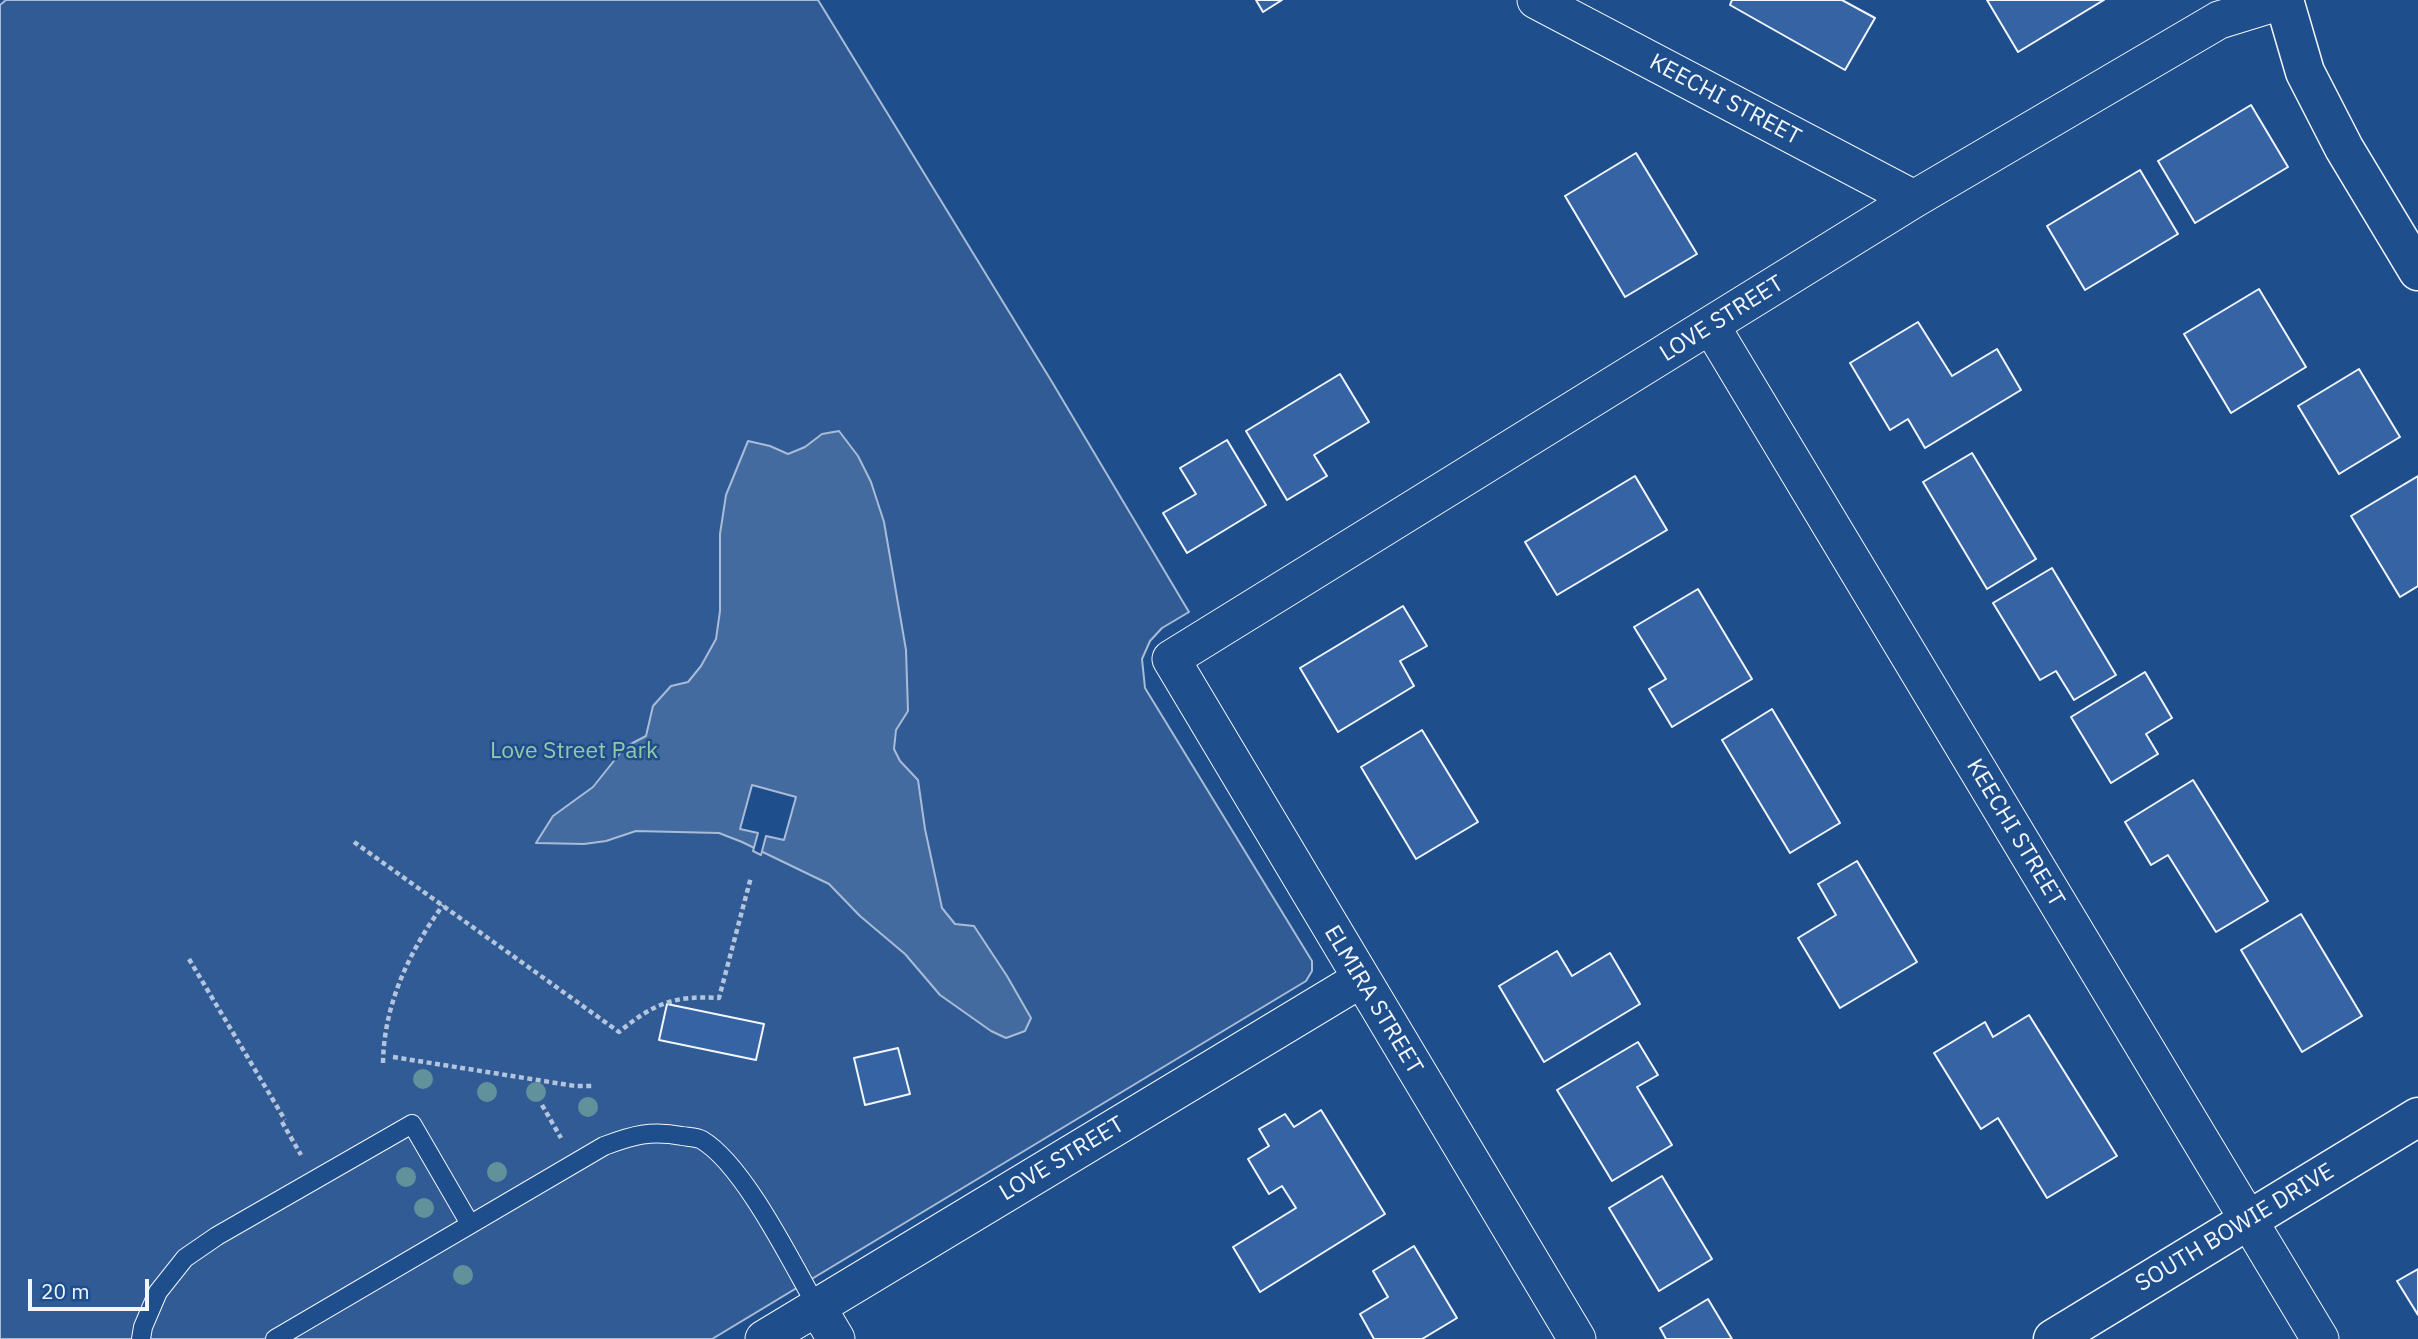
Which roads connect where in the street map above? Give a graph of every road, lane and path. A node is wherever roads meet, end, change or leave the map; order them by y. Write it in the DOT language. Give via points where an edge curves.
graph roads {
  1 [pos="1536,0"];
  2 [pos="2284,0"];
  3 [pos="1914,199"];
  4 [pos="2418,271"];
  5 [pos="1711,326"];
  6 [pos="1171,659"];
  7 [pos="354,842"];
  8 [pos="751,877"];
  9 [pos="443,905"];
  10 [pos="189,959"];
  11 [pos="1361,979"];
  12 [pos="393,1057"];
  13 [pos="383,1062"];
  14 [pos="593,1086"];
  15 [pos="542,1105"];
  16 [pos="2418,1117"];
  17 [pos="575,1163"];
  18 [pos="316,1180"];
  19 [pos="2248,1221"];
  20 [pos="470,1224"];
  21 [pos="817,1307"];
  22 [pos="141,1339"];
  23 [pos="275,1339"];
  24 [pos="764,1339"];
  25 [pos="836,1339"];
  26 [pos="1577,1339"];
  27 [pos="2053,1339"];
  28 [pos="2320,1339"];
  1 -- 3 [label="street, KEECHI STREET"];
  2 -- 3 [label="street, LOVE STREET" via="2218,20"];
  2 -- 4 [label="street" via="2305,72 2344,148"];
  3 -- 5 [label="street, LOVE STREET"];
  5 -- 6 [label="street, LOVE STREET"];
  5 -- 19 [label="street, KEECHI STREET"];
  6 -- 11 [label="street, ELMIRA STREET"];
  7 -- 9 [label="path"];
  8 -- 9 [label="path" via="719,998 663,1003 619,1032"];
  9 -- 13 [label="path" via="419,939 396,990 386,1025"];
  10 -- 18 [label="path"];
  11 -- 21 [label="street, LOVE STREET"];
  11 -- 26 [label="street, ELMIRA STREET"];
  12 -- 14 [label="path"];
  15 -- 17 [label="path"];
  16 -- 19 [label="street, SOUTH BOWIE DRIVE"];
  17 -- 20 [label="lane"];
  17 -- 21 [label="lane" via="632,1135 661,1132 701,1139 725,1159 746,1186"];
  18 -- 20 [label="lane" via="412,1124"];
  18 -- 22 [label="lane" via="184,1258 158,1292"];
  19 -- 27 [label="street, SOUTH BOWIE DRIVE"];
  19 -- 28 [label="street, KEECHI STREET"];
  20 -- 23 [label="lane"];
  21 -- 24 [label="street, LOVE STREET"];
  21 -- 25 [label="street"];
}
